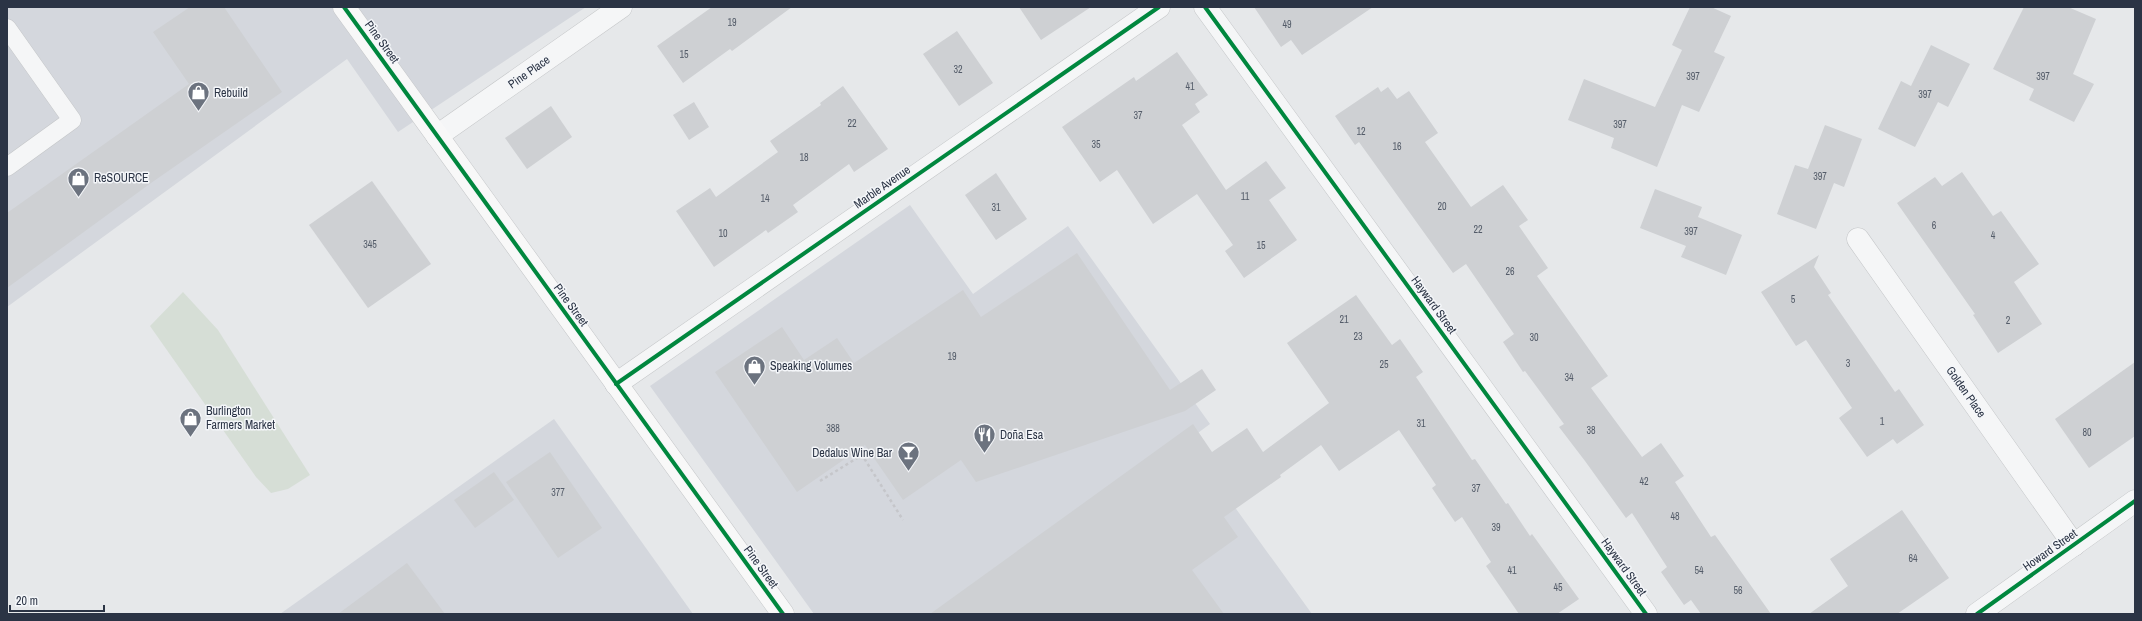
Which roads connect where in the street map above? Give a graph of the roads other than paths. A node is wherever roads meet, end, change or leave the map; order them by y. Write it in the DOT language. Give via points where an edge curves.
graph roads {
  1 [pos="344,7"];
  2 [pos="621,7"];
  3 [pos="1159,7"];
  4 [pos="1205,7"];
  5 [pos="7,28"];
  6 [pos="437,136"];
  7 [pos="7,167"];
  8 [pos="1858,239"];
  9 [pos="616,384"];
  10 [pos="2135,501"];
  11 [pos="2074,545"];
  12 [pos="783,614"];
  13 [pos="1646,614"];
  14 [pos="1976,614"];
  1 -- 6 [label="main road, Pine Street"];
  2 -- 6 [label="street, Pine Place"];
  3 -- 9 [label="street, Marble Avenue"];
  4 -- 13 [label="street, Hayward Street"];
  5 -- 7 [label="lane" via="72,120"];
  6 -- 9 [label="main road, Pine Street"];
  8 -- 11 [label="street, Golden Place"];
  9 -- 12 [label="main road, Pine Street"];
  10 -- 11 [label="street, Howard Street"];
  11 -- 14 [label="street, Howard Street"];
}
